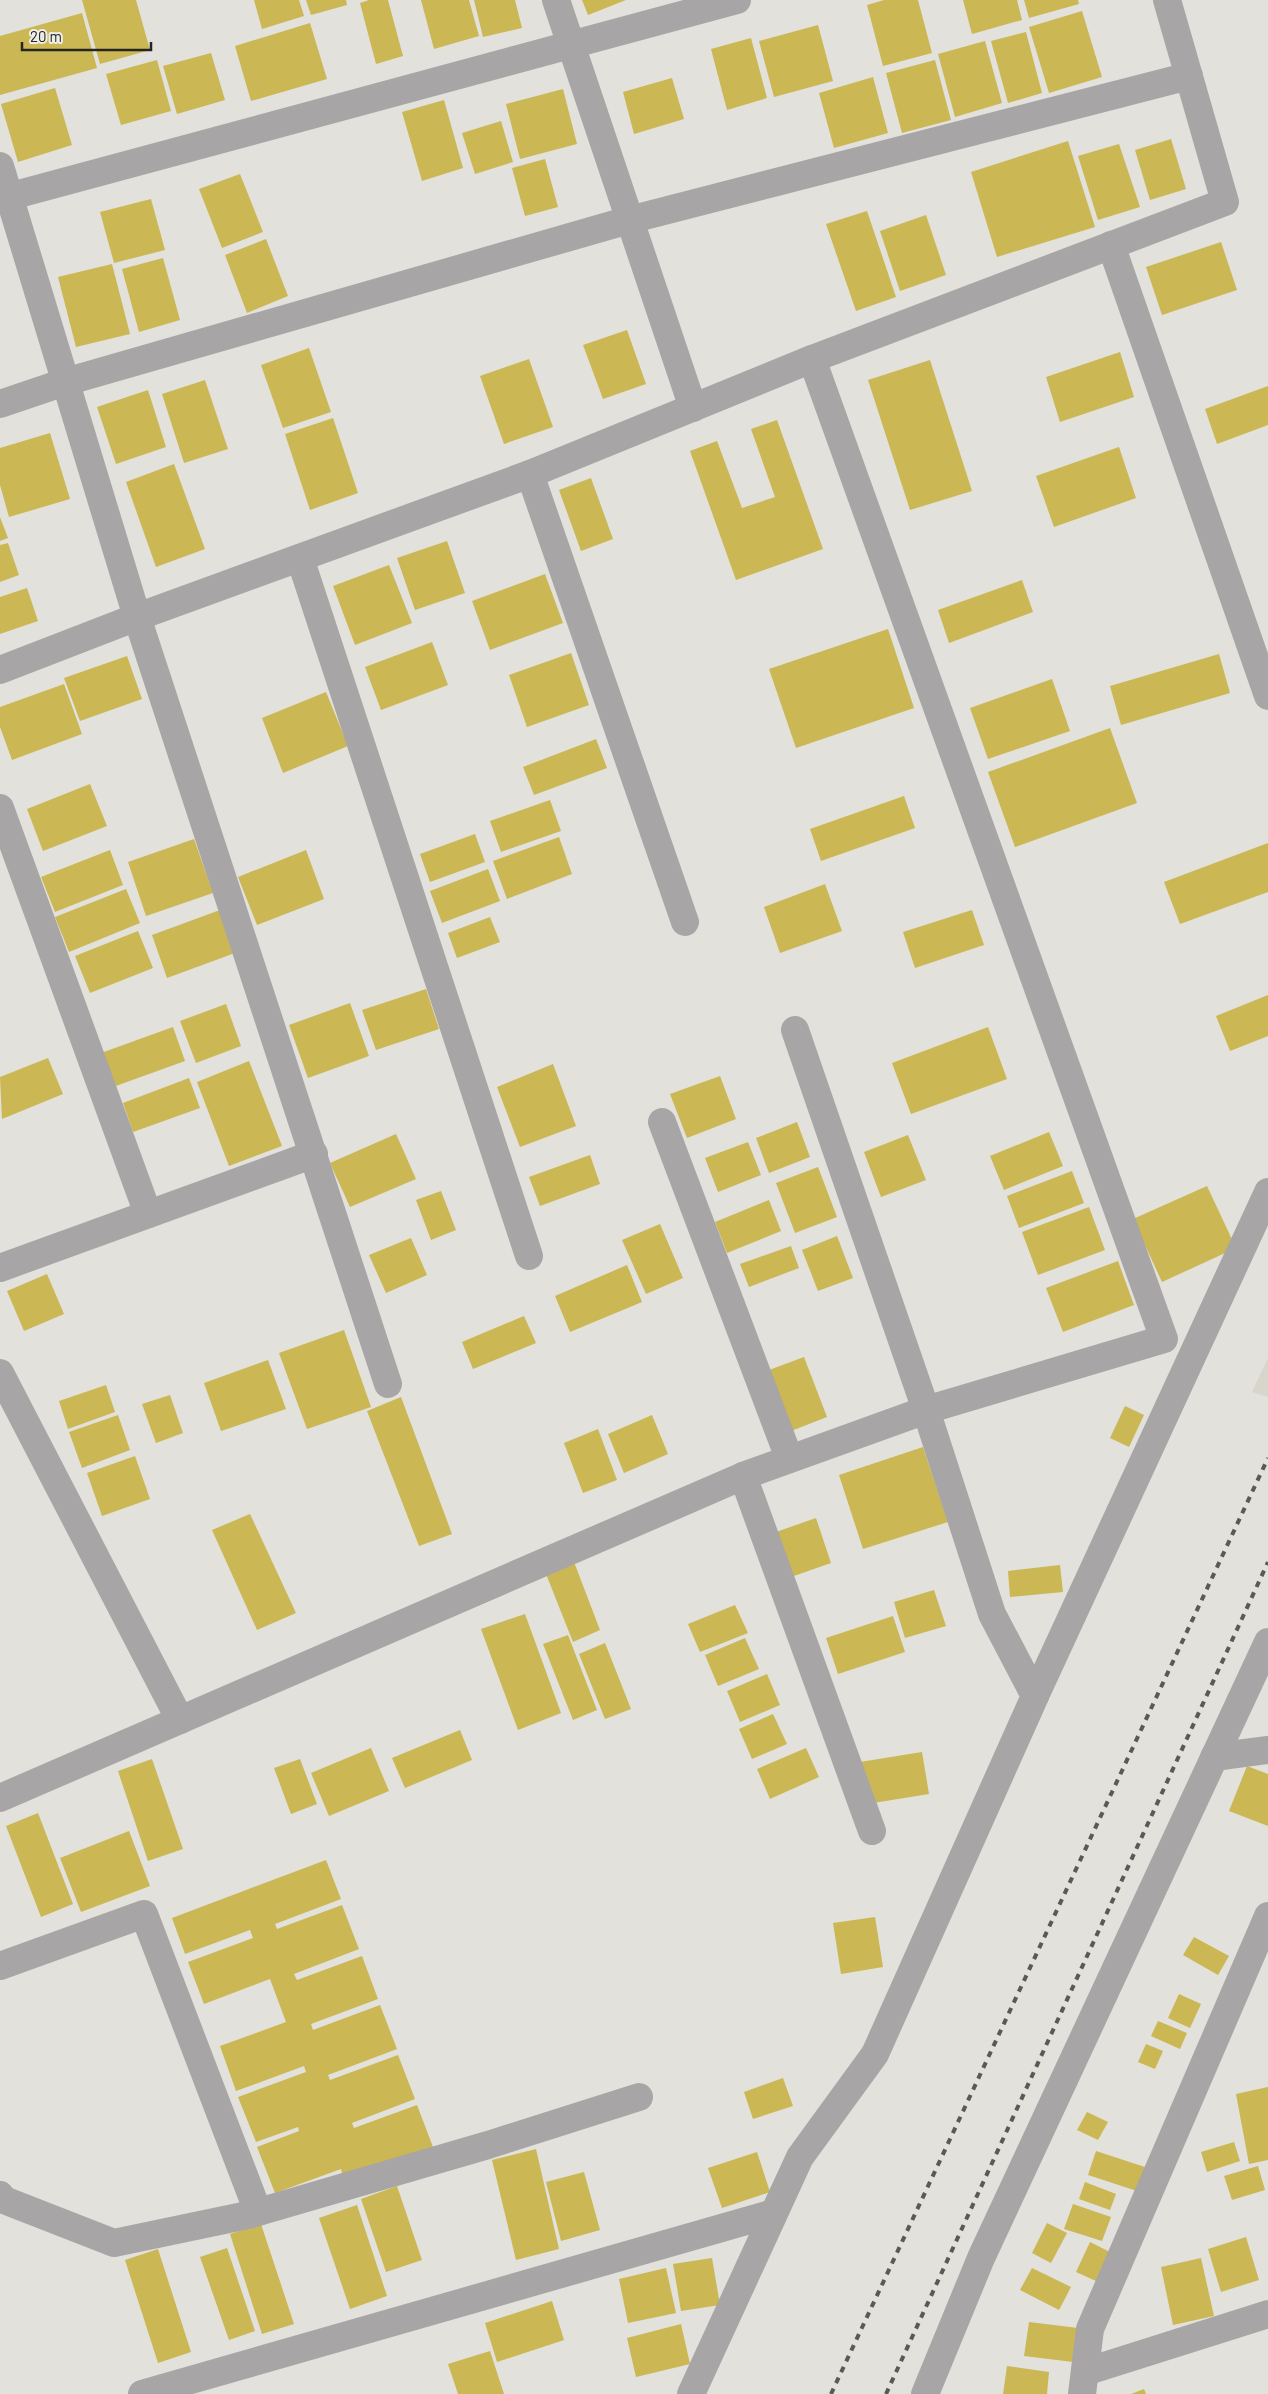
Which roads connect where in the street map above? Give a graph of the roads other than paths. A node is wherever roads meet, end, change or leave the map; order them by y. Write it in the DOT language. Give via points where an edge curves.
graph roads {
  1 [pos="556,0"];
  2 [pos="737,0"];
  3 [pos="1167,0"];
  4 [pos="571,46"];
  5 [pos="1189,76"];
  6 [pos="0,166"];
  7 [pos="5,198"];
  8 [pos="629,220"];
  9 [pos="1110,245"];
  10 [pos="812,359"];
  11 [pos="65,382"];
  12 [pos="0,404"];
  13 [pos="693,408"];
  14 [pos="530,474"];
  15 [pos="300,558"];
  16 [pos="137,617"];
  17 [pos="0,670"];
  18 [pos="1268,696"];
  19 [pos="0,808"];
  20 [pos="685,922"];
  21 [pos="795,1030"];
  22 [pos="662,1122"];
  23 [pos="314,1154"];
  24 [pos="1268,1192"];
  25 [pos="148,1214"];
  26 [pos="529,1256"];
  27 [pos="0,1268"];
  28 [pos="0,1373"];
  29 [pos="388,1384"];
  30 [pos="926,1410"];
  31 [pos="789,1458"];
  32 [pos="743,1476"];
  33 [pos="1268,1642"];
  34 [pos="1035,1696"];
  35 [pos="180,1720"];
  36 [pos="1268,1750"];
  37 [pos="1214,1757"];
  38 [pos="0,1798"];
  39 [pos="872,1831"];
  40 [pos="1268,1916"];
  41 [pos="1258,1962"];
  42 [pos="0,1966"];
  43 [pos="639,2097"];
  44 [pos="0,2195"];
  45 [pos="258,2212"];
  46 [pos="774,2213"];
  47 [pos="1268,2314"];
  48 [pos="1083,2383"];
  49 [pos="687,2392"];
  50 [pos="142,2394"];
  51 [pos="925,2394"];
  1 -- 4 [label="street"];
  2 -- 4 [label="street"];
  3 -- 5 [label="street"];
  4 -- 7 [label="street"];
  4 -- 8 [label="street"];
  5 -- 8 [label="street"];
  5 -- 9 [label="street" via="1225,202"];
  6 -- 7 [label="street"];
  7 -- 11 [label="street"];
  8 -- 11 [label="street"];
  8 -- 13 [label="street"];
  9 -- 10 [label="street"];
  9 -- 18 [label="street"];
  10 -- 13 [label="street"];
  10 -- 30 [label="street" via="1164,1339"];
  11 -- 12 [label="street"];
  11 -- 16 [label="street"];
  13 -- 14 [label="street"];
  14 -- 15 [label="street"];
  14 -- 20 [label="street"];
  15 -- 16 [label="street"];
  15 -- 26 [label="street"];
  16 -- 17 [label="street"];
  16 -- 23 [label="street"];
  19 -- 25 [label="street"];
  21 -- 30 [label="street"];
  22 -- 31 [label="street"];
  23 -- 25 [label="street"];
  23 -- 29 [label="street"];
  24 -- 34 [label="street"];
  25 -- 27 [label="street"];
  28 -- 35 [label="street"];
  30 -- 31 [label="street"];
  30 -- 34 [label="street" via="992,1614"];
  31 -- 32 [label="street"];
  32 -- 35 [label="street"];
  32 -- 39 [label="street"];
  33 -- 37 [label="street"];
  34 -- 46 [label="street" via="875,2054 800,2157"];
  35 -- 38 [label="street"];
  36 -- 37 [label="street"];
  37 -- 51 [label="street" via="981,2258"];
  40 -- 41 [label="street"];
  41 -- 48 [label="street" via="1090,2329"];
  42 -- 45 [label="street" via="144,1914"];
  43 -- 45 [label="street"];
  44 -- 45 [label="street" via="4,2200 114,2243"];
  46 -- 49 [label="street"];
  46 -- 50 [label="street"];
  47 -- 48 [label="street"];
}
